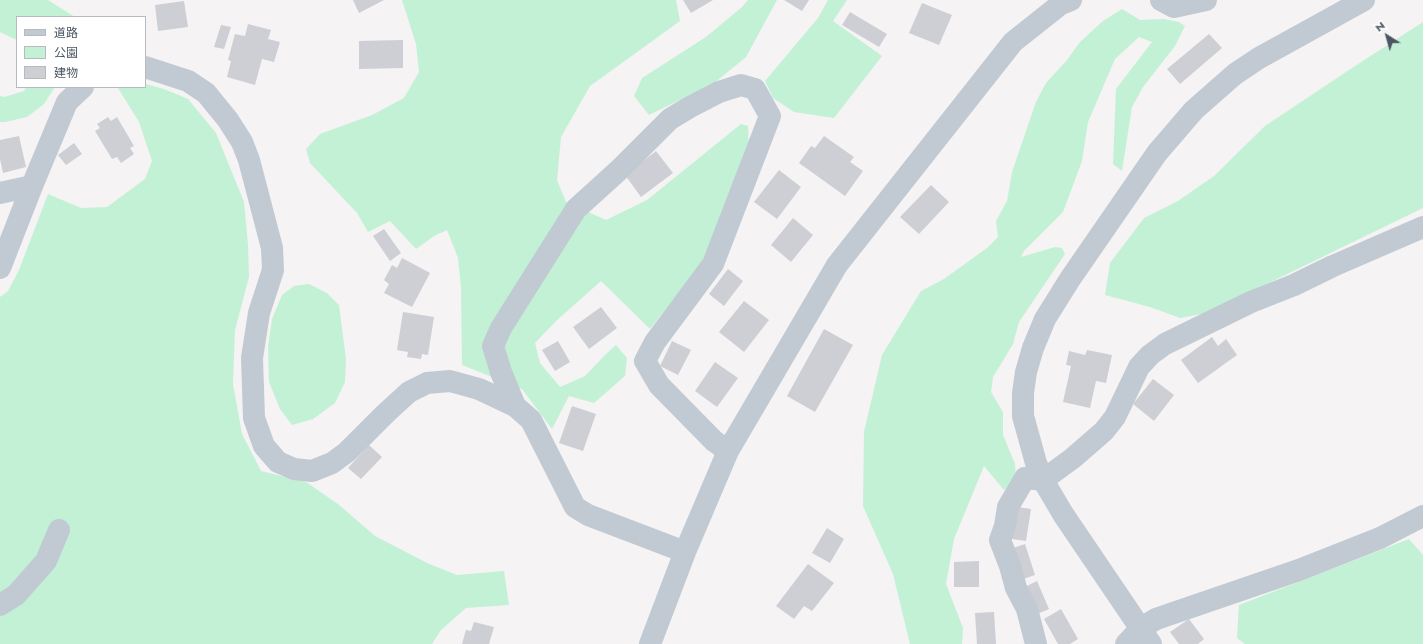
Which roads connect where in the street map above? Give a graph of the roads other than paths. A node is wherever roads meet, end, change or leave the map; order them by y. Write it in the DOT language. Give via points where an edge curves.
graph roads {
  1 [pos="1071,0"];
  2 [pos="1161,0"];
  3 [pos="1206,0"];
  4 [pos="1364,0"];
  5 [pos="146,67"];
  6 [pos="82,88"];
  7 [pos="32,186"];
  8 [pos="0,193"];
  9 [pos="1423,227"];
  10 [pos="0,268"];
  11 [pos="515,406"];
  12 [pos="728,451"];
  13 [pos="1043,480"];
  14 [pos="1423,516"];
  15 [pos="59,530"];
  16 [pos="685,552"];
  17 [pos="0,605"];
  18 [pos="1146,636"];
  19 [pos="650,644"];
  20 [pos="1036,644"];
  21 [pos="1126,644"];
  1 -- 12 [label="street" via="1061,4 1013,42 838,265"];
  2 -- 3 [label="street" via="1174,7"];
  4 -- 13 [label="street" via="1259,58 1235,74 1194,110 1157,153 1070,279 1045,319 1033,348 1023,393 1023,416"];
  5 -- 11 [label="street" via="188,81 206,94 228,120 242,142 249,160 272,248 273,270 259,313 252,358 254,418 264,446 278,462 294,469 312,471 332,463 347,452 409,392 427,383 450,381 479,389"];
  6 -- 7 [label="street" via="67,102"];
  7 -- 8 [label="street"];
  7 -- 10 [label="street"];
  9 -- 13 [label="street" via="1251,302 1165,344 1140,366 1116,417 1104,431"];
  11 -- 12 [label="street" via="493,346 501,328 576,209 670,119 719,92 741,85 755,88 770,116 713,264 655,342 645,361 659,385 714,441"];
  11 -- 16 [label="street" via="531,420 575,507 588,515"];
  12 -- 16 [label="street"];
  13 -- 18 [label="street" via="1063,514"];
  13 -- 20 [label="street" via="1025,478 1008,507 1000,540 1016,588 1027,609"];
  14 -- 18 [label="street" via="1380,538 1299,570 1156,619"];
  15 -- 17 [label="street" via="46,561 16,595"];
  16 -- 19 [label="street"];
  18 -- 21 [label="street"];
}
